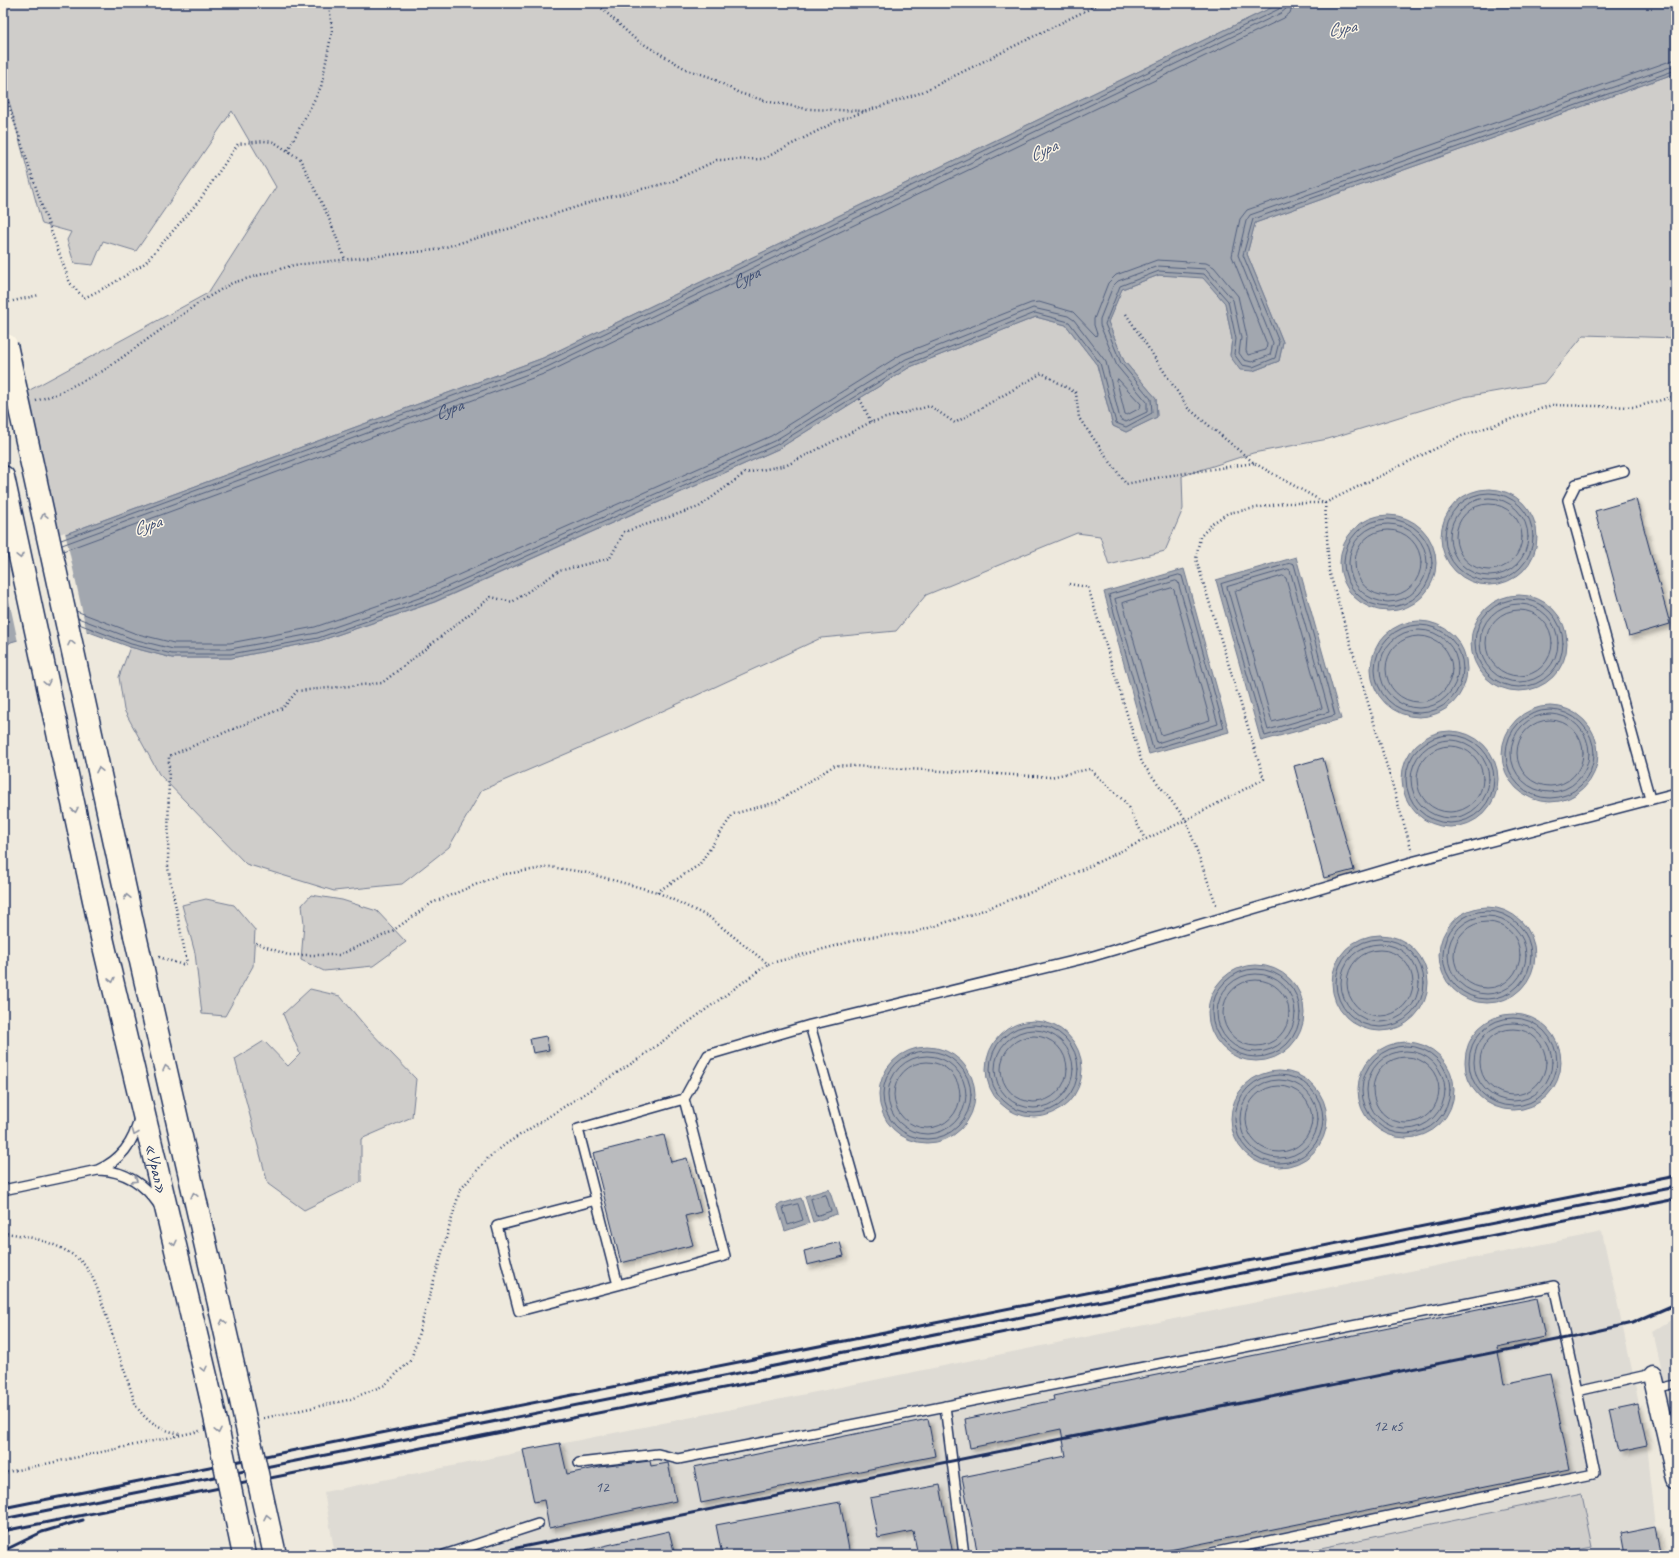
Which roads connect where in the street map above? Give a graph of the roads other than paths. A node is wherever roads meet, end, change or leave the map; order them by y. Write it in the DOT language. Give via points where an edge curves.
graph roads {
  1 [pos="5,338"];
  2 [pos="1624,471"];
  3 [pos="3,477"];
  4 [pos="1676,793"];
  5 [pos="1650,799"];
  6 [pos="810,1025"];
  7 [pos="140,1095"];
  8 [pos="684,1099"];
  9 [pos="98,1170"];
  10 [pos="3,1190"];
  11 [pos="596,1200"];
  12 [pos="169,1221"];
  13 [pos="870,1236"];
  14 [pos="618,1285"];
  15 [pos="1653,1382"];
  16 [pos="1676,1384"];
  17 [pos="1577,1391"];
  18 [pos="945,1406"];
  19 [pos="579,1463"];
  20 [pos="1676,1478"];
  21 [pos="538,1524"];
  22 [pos="244,1555"];
  23 [pos="275,1555"];
  24 [pos="444,1555"];
  25 [pos="964,1555"];
  26 [pos="1202,1555"];
  23 -- 1 [label="highway, «Урал», one-way, bridge" via="135,935"];
  2 -- 5 [label="lane" via="1576,484 1568,500"];
  3 -- 7 [label="highway, «Урал», one-way" via="103,942"];
  4 -- 5 [label="lane"];
  5 -- 6 [label="lane" via="1415,861 1090,957"];
  6 -- 8 [label="lane" via="708,1055"];
  6 -- 13 [label="lane"];
  7 -- 9 [label="lane, one-way" via="139,1118 133,1138 121,1156"];
  7 -- 12 [label="highway, «Урал»"];
  8 -- 11 [label="lane" via="578,1129"];
  8 -- 14 [label="lane" via="725,1256"];
  9 -- 10 [label="lane"];
  9 -- 12 [label="lane, one-way" via="119,1172 141,1184"];
  11 -- 14 [label="lane"];
  11 -- 14 [label="lane" via="497,1226 511,1282 519,1311"];
  12 -- 22 [label="highway, «Урал», one-way, bridge" via="210,1393"];
  15 -- 16 [label="lane"];
  15 -- 17 [label="lane"];
  15 -- 20 [label="street"];
  17 -- 18 [label="lane" via="1554,1286"];
  17 -- 26 [label="lane" via="1594,1473"];
  18 -- 19 [label="lane" via="678,1459 658,1454"];
  18 -- 25 [label="lane"];
  21 -- 24 [label="lane"];
}
